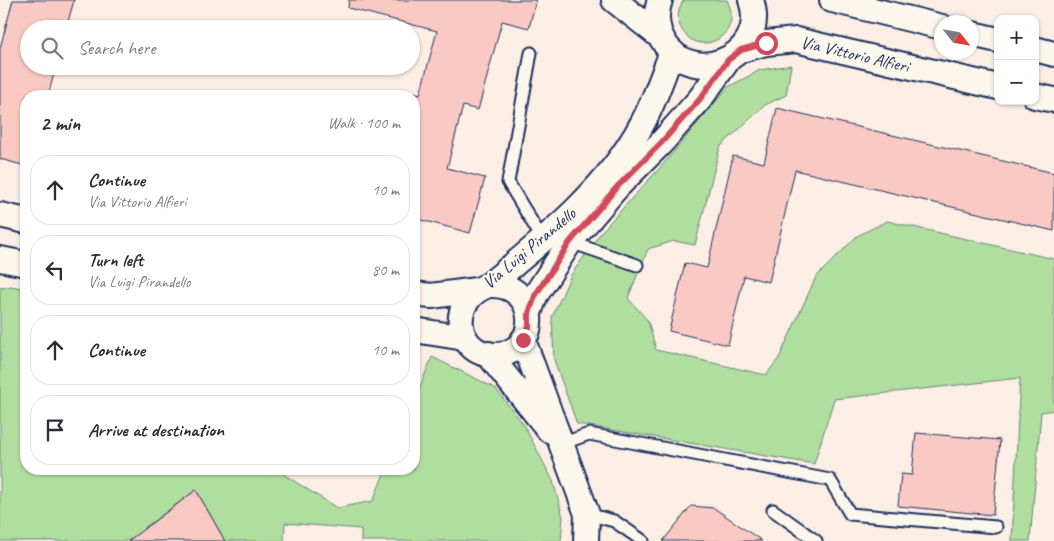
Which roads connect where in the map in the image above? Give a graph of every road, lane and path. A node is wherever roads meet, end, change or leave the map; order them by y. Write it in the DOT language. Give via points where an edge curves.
graph roads {
  1 [pos="614,0"];
  2 [pos="751,0"];
  3 [pos="832,0"];
  4 [pos="659,1"];
  5 [pos="934,25"];
  6 [pos="979,36"];
  7 [pos="994,39"];
  8 [pos="667,44"];
  9 [pos="1039,51"];
  10 [pos="531,53"];
  11 [pos="1054,54"];
  12 [pos="734,55"];
  13 [pos="994,86"];
  14 [pos="1039,97"];
  15 [pos="1054,100"];
  16 [pos="0,215"];
  17 [pos="20,220"];
  18 [pos="543,240"];
  19 [pos="570,242"];
  20 [pos="0,259"];
  21 [pos="20,264"];
  22 [pos="637,265"];
  23 [pos="20,266"];
  24 [pos="0,270"];
  25 [pos="483,288"];
  26 [pos="420,295"];
  27 [pos="529,313"];
  28 [pos="420,331"];
  29 [pos="466,338"];
  30 [pos="523,340"];
  31 [pos="488,354"];
  32 [pos="560,444"];
  33 [pos="773,510"];
  34 [pos="587,514"];
  35 [pos="996,527"];
  36 [pos="586,541"];
  37 [pos="643,541"];
  38 [pos="816,541"];
  1 -- 8 [label="street"];
  2 -- 12 [label="street, Via Luigi Pirandello" via="753,24 747,42"];
  3 -- 5 [label="street"];
  4 -- 8 [label="street" via="657,20"];
  6 -- 7 [label="street"];
  8 -- 12 [label="street, Via Vittorio Alfieri" via="680,58 699,65 709,65"];
  8 -- 18 [label="street, Via Luigi Pirandello" via="641,126 588,198"];
  9 -- 11 [label="street"];
  10 -- 18 [label="lane" via="508,182"];
  12 -- 13 [label="street, Via Vittorio Alfieri" via="766,43 796,40"];
  12 -- 19 [label="street, Via Luigi Pirandello" via="700,99"];
  14 -- 15 [label="street"];
  16 -- 17 [label="street"];
  18 -- 25 [label="street, Via Luigi Pirandello"];
  19 -- 22 [label="lane"];
  19 -- 27 [label="street, Via Luigi Pirandello" via="535,296"];
  20 -- 21 [label="street"];
  23 -- 24 [label="street"];
  25 -- 26 [label="street"];
  25 -- 27 [label="street" via="502,286 515,291"];
  25 -- 29 [label="street" via="467,300 461,312 460,326"];
  27 -- 30 [label="street" via="529,327"];
  28 -- 29 [label="street"];
  29 -- 31 [label="street" via="475,349"];
  30 -- 31 [label="street" via="508,352"];
  30 -- 32 [label="street"];
  31 -- 32 [label="street"];
  32 -- 34 [label="street"];
  32 -- 35 [label="lane" via="589,434 830,480 850,514"];
  33 -- 38 [label="lane"];
  34 -- 36 [label="street"];
  34 -- 37 [label="lane" via="614,521"];
}
